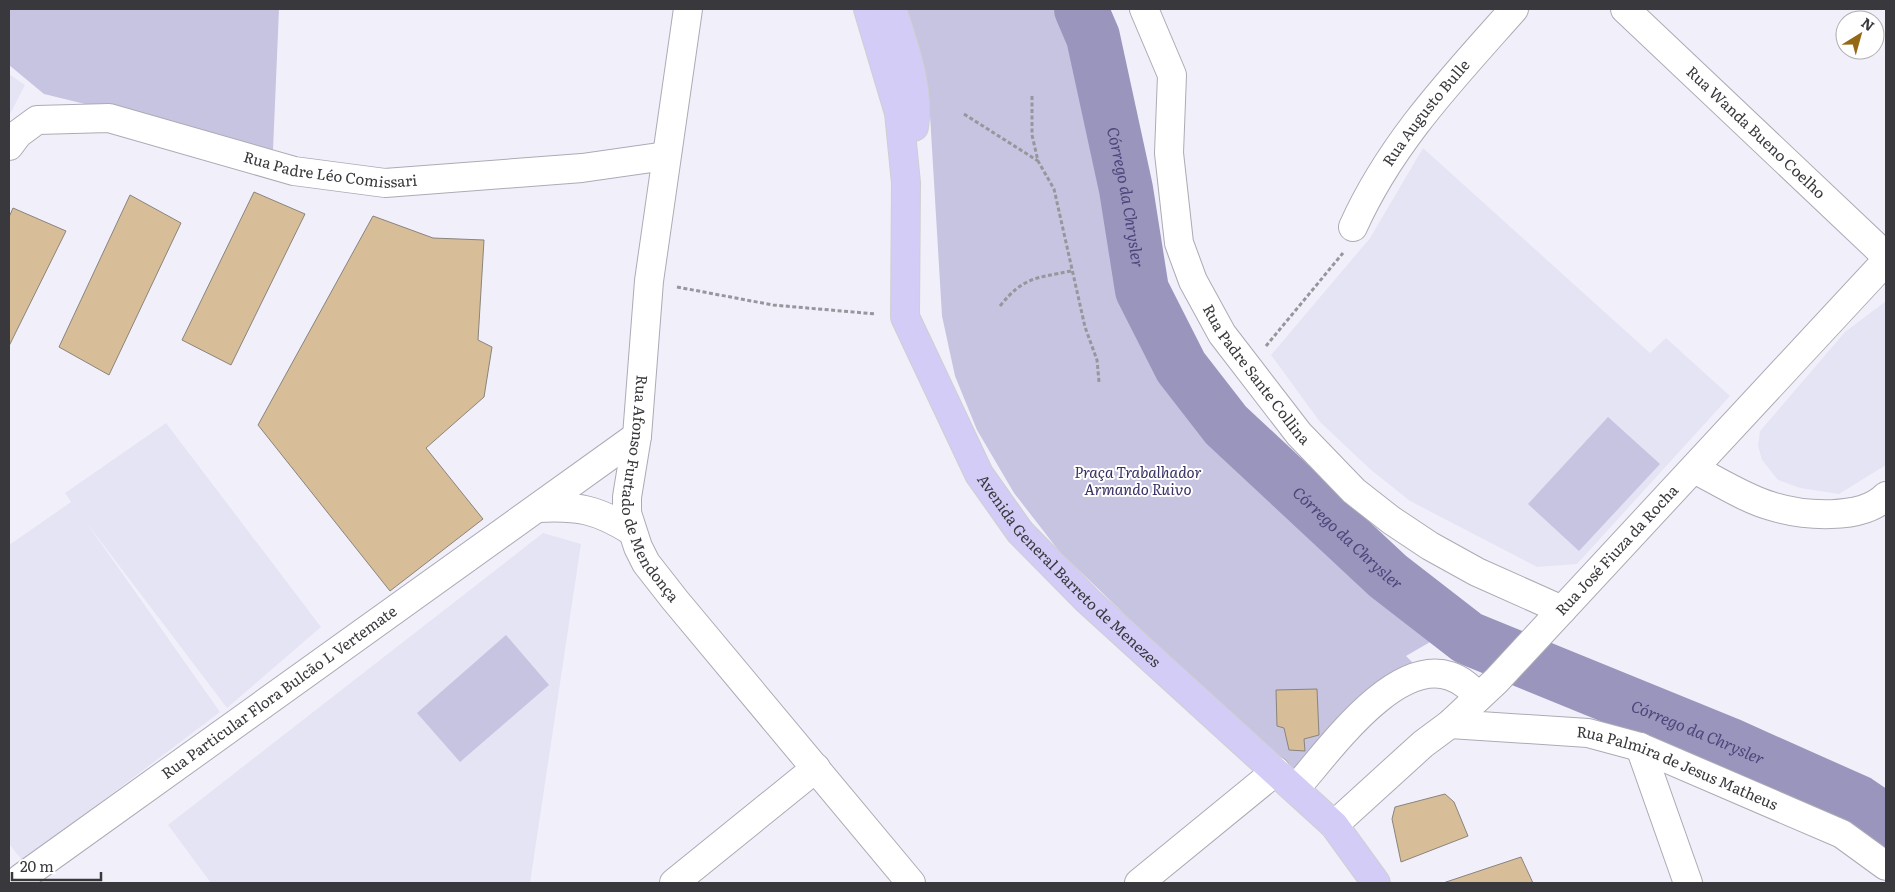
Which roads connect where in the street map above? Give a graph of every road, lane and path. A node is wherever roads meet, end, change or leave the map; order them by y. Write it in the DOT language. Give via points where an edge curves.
graph roads {
  1 [pos="688,9"];
  2 [pos="868,9"];
  3 [pos="892,9"];
  4 [pos="1144,9"];
  5 [pos="1514,9"];
  6 [pos="1625,9"];
  7 [pos="1032,96"];
  8 [pos="964,114"];
  9 [pos="9,146"];
  10 [pos="666,156"];
  11 [pos="1038,161"];
  12 [pos="906,183"];
  13 [pos="1353,227"];
  14 [pos="1886,256"];
  15 [pos="1886,261"];
  16 [pos="1071,271"];
  17 [pos="649,281"];
  18 [pos="1000,306"];
  19 [pos="905,317"];
  20 [pos="1247,366"];
  21 [pos="1099,382"];
  22 [pos="637,436"];
  23 [pos="1694,469"];
  24 [pos="1886,496"];
  25 [pos="538,508"];
  26 [pos="632,531"];
  27 [pos="1562,610"];
  28 [pos="1487,689"];
  29 [pos="1450,724"];
  30 [pos="1640,747"];
  31 [pos="816,768"];
  32 [pos="1286,780"];
  33 [pos="1334,825"];
  34 [pos="1886,866"];
  35 [pos="21,878"];
  36 [pos="674,883"];
  37 [pos="911,883"];
  38 [pos="1139,883"];
  39 [pos="1376,883"];
  40 [pos="1688,883"];
  1 -- 10 [label="street, Rua Afonso Furtado de Mendonça"];
  2 -- 12 [label="main road, Avenida General Barreto de Menezes" via="899,113"];
  3 -- 12 [label="main road, Avenida General Barreto de Menezes" via="906,55 916,113"];
  4 -- 20 [label="street, Rua Padre Sante Collina" via="1172,75 1169,153 1179,244 1193,281 1222,334"];
  5 -- 13 [label="street, Rua Augusto Bulle" via="1432,102 1396,149 1369,191"];
  6 -- 14 [label="street, Rua Wanda Bueno Coelho"];
  7 -- 11 [label="path" via="1032,134"];
  8 -- 11 [label="path"];
  9 -- 10 [label="street, Rua Padre Léo Comissari" via="18,134 37,120 109,118 294,171 385,183 582,168"];
  10 -- 17 [label="street, Rua Afonso Furtado de Mendonça"];
  11 -- 16 [label="path" via="1054,189"];
  12 -- 19 [label="main road, Avenida General Barreto de Menezes"];
  13 -- 20 [label="path" via="1348,247"];
  15 -- 23 [label="street, Rua José Fiuza da Rocha"];
  16 -- 18 [label="path" via="1030,280 1014,289"];
  16 -- 21 [label="path" via="1085,328 1097,360"];
  17 -- 19 [label="path" via="773,305"];
  17 -- 22 [label="street, Rua Afonso Furtado de Mendonça"];
  19 -- 32 [label="main road, Avenida General Barreto de Menezes" via="979,474 1020,532 1087,600"];
  20 -- 27 [label="street, Rua Padre Sante Collina" via="1299,434 1354,491 1391,520 1476,572"];
  22 -- 25 [label="street, Rua Particular Flora Bulcão L Vertemate"];
  22 -- 26 [label="street, Rua Afonso Furtado de Mendonça" via="627,498"];
  23 -- 24 [label="street" via="1770,506 1816,514 1851,513 1880,502"];
  23 -- 27 [label="street, Rua José Fiuza da Rocha"];
  25 -- 26 [label="street" via="585,508 608,516"];
  25 -- 35 [label="street, Rua Particular Flora Bulcão L Vertemate"];
  26 -- 31 [label="street, Rua Afonso Furtado de Mendonça" via="646,563"];
  27 -- 28 [label="street, Rua José Fiuza da Rocha"];
  28 -- 29 [label="street, Rua José Fiuza da Rocha"];
  28 -- 32 [label="street" via="1467,685 1450,676 1410,678 1382,695"];
  29 -- 30 [label="street, Rua Palmira de Jesus Matheus" via="1588,733"];
  29 -- 33 [label="street, Rua José Fiuza da Rocha" via="1423,744"];
  30 -- 34 [label="street, Rua Palmira de Jesus Matheus" via="1842,834"];
  30 -- 40 [label="street"];
  31 -- 36 [label="street"];
  31 -- 37 [label="street, Rua Afonso Furtado de Mendonça"];
  32 -- 33 [label="main road, Avenida General Barreto de Menezes"];
  32 -- 38 [label="street"];
  33 -- 39 [label="main road, Avenida General Barreto de Menezes"];
}
